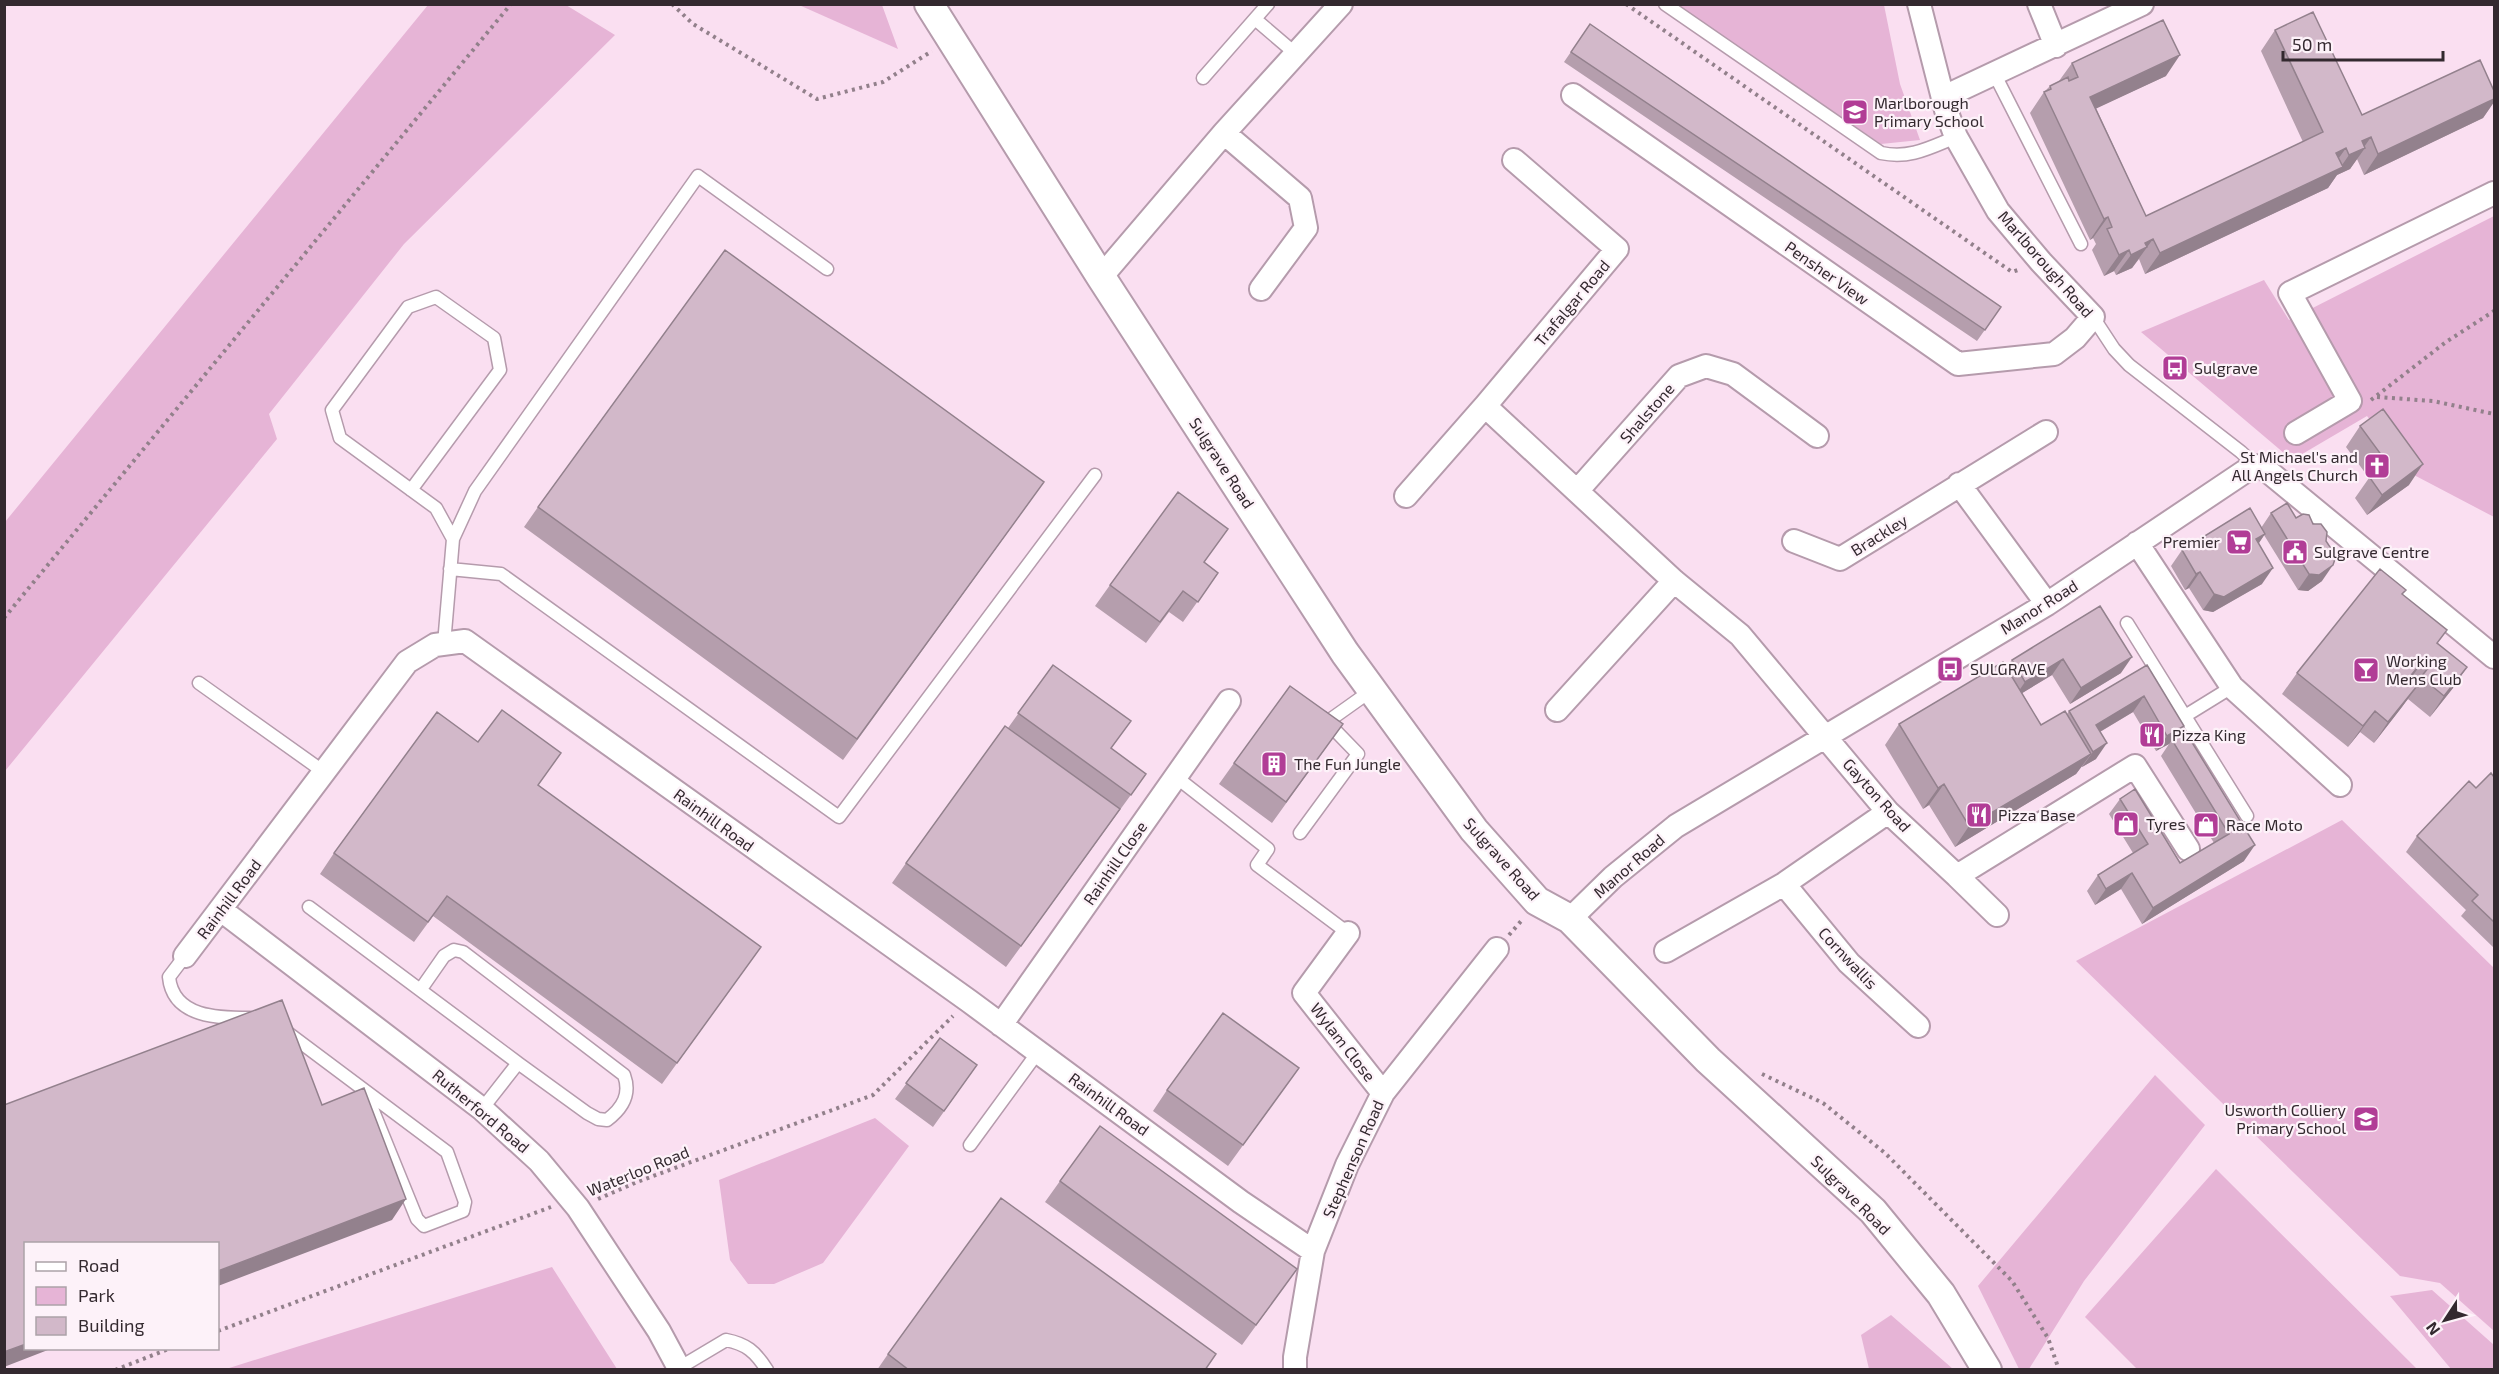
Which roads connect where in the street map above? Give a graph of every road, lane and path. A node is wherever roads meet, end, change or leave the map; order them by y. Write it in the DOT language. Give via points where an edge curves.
graph roads {
  1 [pos="512,4"];
  2 [pos="672,4"];
  3 [pos="929,4"];
  4 [pos="1268,4"];
  5 [pos="1341,4"];
  6 [pos="1626,4"];
  7 [pos="1665,4"];
  8 [pos="1919,4"];
  9 [pos="2039,4"];
  10 [pos="2142,4"];
  11 [pos="1255,19"];
  12 [pos="951,39"];
  13 [pos="2056,46"];
  14 [pos="1296,54"];
  15 [pos="1995,75"];
  16 [pos="1203,78"];
  17 [pos="1573,95"];
  18 [pos="1944,97"];
  19 [pos="1224,133"];
  20 [pos="1956,138"];
  21 [pos="1514,160"];
  22 [pos="2494,193"];
  23 [pos="2081,244"];
  24 [pos="2041,262"];
  25 [pos="827,269"];
  26 [pos="1101,277"];
  27 [pos="1261,289"];
  28 [pos="2494,311"];
  29 [pos="2093,317"];
  30 [pos="2376,397"];
  31 [pos="2367,402"];
  32 [pos="1485,406"];
  33 [pos="2494,414"];
  34 [pos="2046,432"];
  35 [pos="2296,433"];
  36 [pos="1817,436"];
  37 [pos="2256,466"];
  38 [pos="1095,475"];
  39 [pos="1959,484"];
  40 [pos="411,490"];
  41 [pos="1578,490"];
  42 [pos="1406,496"];
  43 [pos="453,539"];
  44 [pos="1794,541"];
  45 [pos="2137,543"];
  46 [pos="450,569"];
  47 [pos="1674,581"];
  48 [pos="2047,604"];
  49 [pos="4,618"];
  50 [pos="2127,623"];
  51 [pos="444,644"];
  52 [pos="2494,657"];
  53 [pos="199,683"];
  54 [pos="2232,687"];
  55 [pos="1372,690"];
  56 [pos="1229,701"];
  57 [pos="1310,706"];
  58 [pos="1557,710"];
  59 [pos="2185,716"];
  60 [pos="1328,722"];
  61 [pos="1825,737"];
  62 [pos="324,772"];
  63 [pos="1176,777"];
  64 [pos="2340,785"];
  65 [pos="1888,812"];
  66 [pos="2247,816"];
  67 [pos="1300,833"];
  68 [pos="2188,849"];
  69 [pos="1958,876"];
  70 [pos="1784,884"];
  71 [pos="1537,902"];
  72 [pos="309,907"];
  73 [pos="221,910"];
  74 [pos="1997,915"];
  75 [pos="1570,919"];
  76 [pos="1348,933"];
  77 [pos="1497,949"];
  78 [pos="1666,951"];
  79 [pos="185,956"];
  80 [pos="421,989"];
  81 [pos="969,1001"];
  82 [pos="261,1018"];
  83 [pos="277,1024"];
  84 [pos="1001,1025"];
  85 [pos="1918,1026"];
  86 [pos="1038,1052"];
  87 [pos="518,1063"];
  88 [pos="1753,1071"];
  89 [pos="364,1090"];
  90 [pos="1383,1093"];
  91 [pos="482,1109"];
  92 [pos="970,1145"];
  93 [pos="578,1208"];
  94 [pos="1313,1251"];
  95 [pos="219,1331"];
  96 [pos="166,1350"];
  97 [pos="680,1369"];
  98 [pos="115,1370"];
  99 [pos="767,1370"];
  100 [pos="1295,1370"];
  101 [pos="1987,1370"];
  102 [pos="2059,1370"];
  1 -- 49 [label="path"];
  2 -- 12 [label="path" via="693,24 817,99 883,82"];
  3 -- 12 [label="street, Sulgrave Road"];
  4 -- 11 [label="lane"];
  5 -- 14 [label="street"];
  6 -- 24 [label="path" via="2012,272"];
  7 -- 20 [label="lane" via="1881,153 1912,155"];
  8 -- 18 [label="street, Marlborough Road"];
  9 -- 13 [label="street"];
  10 -- 13 [label="street"];
  11 -- 14 [label="lane"];
  11 -- 16 [label="lane"];
  12 -- 26 [label="street, Sulgrave Road"];
  13 -- 15 [label="street"];
  14 -- 19 [label="street"];
  15 -- 18 [label="street"];
  15 -- 23 [label="lane"];
  17 -- 29 [label="street, Pensher View" via="1958,364 2054,354"];
  18 -- 20 [label="street, Marlborough Road"];
  19 -- 26 [label="street"];
  19 -- 27 [label="street" via="1300,198 1306,228"];
  20 -- 24 [label="street, Marlborough Road" via="1998,211"];
  21 -- 32 [label="street, Trafalgar Road" via="1617,249"];
  22 -- 35 [label="street" via="2290,293 2350,401"];
  24 -- 29 [label="street, Marlborough Road"];
  25 -- 43 [label="lane" via="698,176 475,491"];
  26 -- 55 [label="street, Sulgrave Road"];
  28 -- 30 [label="path" via="2446,342"];
  29 -- 37 [label="lane, Marlborough Road" via="2130,365"];
  30 -- 31 [label="path"];
  30 -- 33 [label="path" via="2433,401"];
  32 -- 41 [label="street"];
  32 -- 42 [label="street, Trafalgar Road"];
  34 -- 39 [label="street, Brackley"];
  36 -- 41 [label="street, Shalstone" via="1733,374 1706,366 1679,376"];
  37 -- 45 [label="street, Manor Road"];
  37 -- 52 [label="street" via="2264,468"];
  38 -- 46 [label="lane" via="839,817 501,574"];
  39 -- 44 [label="street, Brackley" via="1840,559"];
  39 -- 48 [label="street"];
  40 -- 40 [label="lane" via="340,438 333,410 408,308 436,297 494,338 500,370"];
  40 -- 43 [label="lane" via="436,508"];
  41 -- 47 [label="street"];
  43 -- 46 [label="lane"];
  45 -- 48 [label="street, Manor Road"];
  45 -- 54 [label="street"];
  46 -- 51 [label="lane"];
  47 -- 58 [label="street"];
  47 -- 61 [label="street" via="1740,635"];
  48 -- 61 [label="street, Manor Road"];
  50 -- 59 [label="lane"];
  51 -- 62 [label="street, Rainhill Road" via="435,645 407,662"];
  51 -- 81 [label="street, Rainhill Road" via="465,641"];
  53 -- 62 [label="lane"];
  54 -- 59 [label="lane"];
  54 -- 64 [label="street"];
  55 -- 60 [label="lane"];
  55 -- 71 [label="street, Sulgrave Road" via="1474,830"];
  56 -- 63 [label="street, Rainhill Close"];
  57 -- 60 [label="lane"];
  59 -- 66 [label="lane"];
  60 -- 67 [label="lane" via="1358,754"];
  61 -- 65 [label="street, Gayton Road"];
  61 -- 75 [label="street, Manor Road" via="1676,826 1613,877"];
  62 -- 73 [label="street, Rainhill Road"];
  63 -- 76 [label="lane" via="1268,849 1257,865"];
  63 -- 84 [label="street, Rainhill Close"];
  65 -- 69 [label="street, Gayton Road"];
  65 -- 70 [label="street"];
  68 -- 69 [label="street" via="2135,766"];
  69 -- 74 [label="street, Gayton Road"];
  70 -- 78 [label="street"];
  70 -- 85 [label="street, Cornwallis" via="1849,963"];
  71 -- 75 [label="street, Sulgrave Road"];
  71 -- 77 [label="path"];
  72 -- 80 [label="lane"];
  73 -- 79 [label="street, Rainhill Road"];
  73 -- 91 [label="street, Rutherford Road"];
  75 -- 101 [label="street, Sulgrave Road" via="1708,1060 1873,1211 1941,1294"];
  76 -- 90 [label="street, Wylam Close" via="1304,993"];
  77 -- 90 [label="street, Stephenson Road"];
  79 -- 82 [label="lane" via="169,977 170,989 180,1003 218,1018"];
  80 -- 87 [label="lane"];
  80 -- 87 [label="lane" via="444,956 454,950 463,952 624,1075 628,1087 616,1113 598,1119"];
  81 -- 84 [label="street, Rainhill Road"];
  81 -- 93 [label="path, Waterloo Road" via="873,1095 637,1182"];
  83 -- 89 [label="lane"];
  84 -- 86 [label="street, Rainhill Road"];
  86 -- 92 [label="lane"];
  86 -- 94 [label="street, Rainhill Road"];
  87 -- 91 [label="lane"];
  88 -- 102 [label="path" via="1823,1103 1886,1153 2012,1281 2048,1338"];
  89 -- 89 [label="lane" via="447,1152 465,1202 463,1211 424,1226 417,1219"];
  90 -- 94 [label="street, Stephenson Road" via="1347,1165"];
  91 -- 93 [label="street, Rutherford Road" via="539,1161"];
  93 -- 95 [label="path, Waterloo Road" via="554,1206"];
  93 -- 97 [label="street, Rutherford Road"];
  94 -- 100 [label="street, Stephenson Road"];
  96 -- 98 [label="path"];
  97 -- 99 [label="lane" via="726,1340 743,1343 757,1353"];
}
